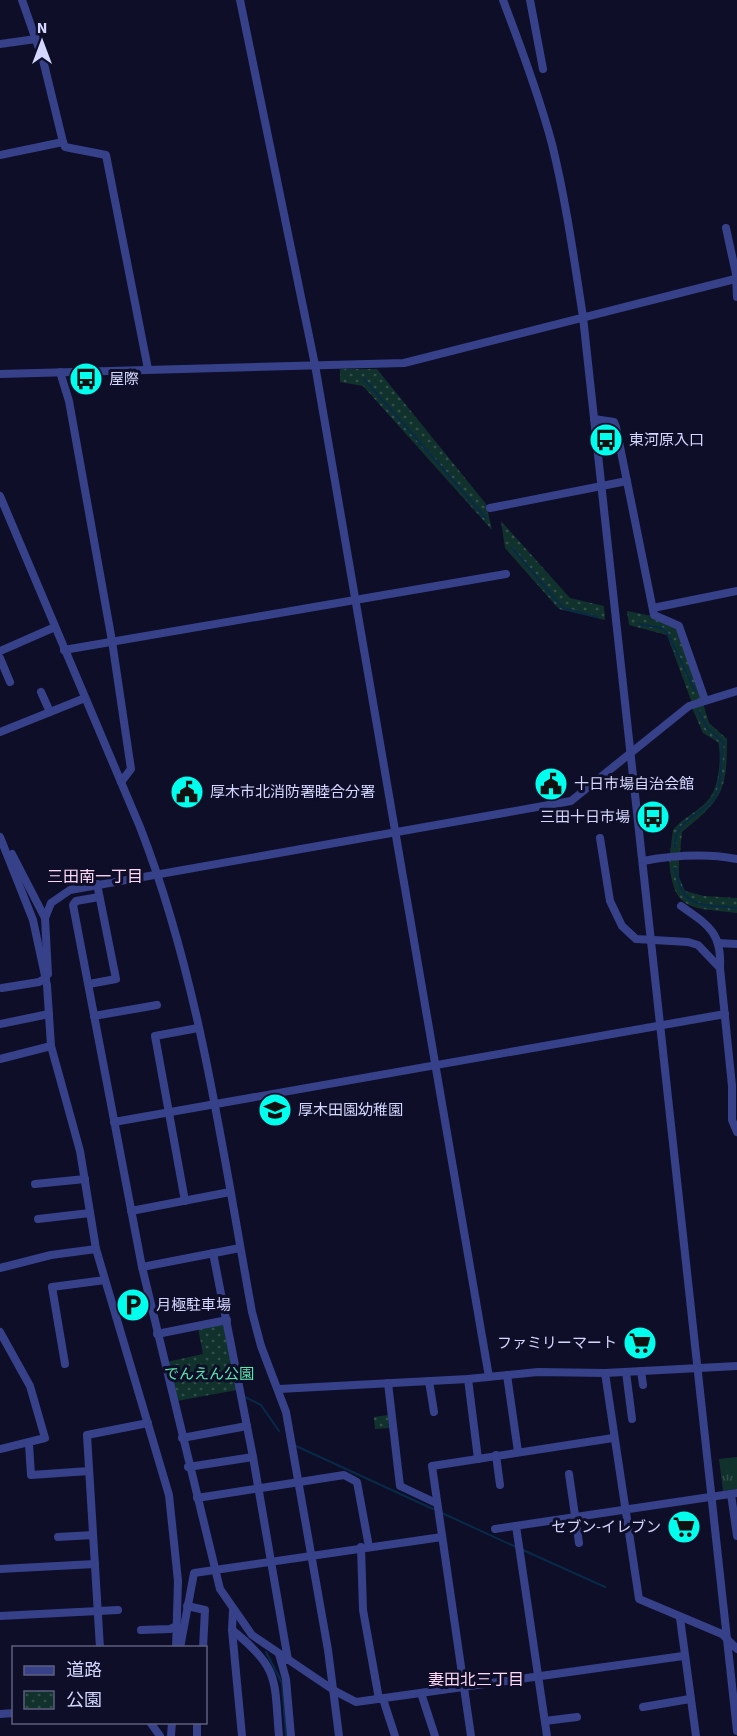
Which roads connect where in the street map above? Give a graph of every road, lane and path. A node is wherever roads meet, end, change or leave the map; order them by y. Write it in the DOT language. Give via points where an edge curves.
graph roads {
  1 [pos="22,0"];
  2 [pos="240,0"];
  3 [pos="503,0"];
  4 [pos="530,0"];
  5 [pos="36,39"];
  6 [pos="0,44"];
  7 [pos="543,69"];
  8 [pos="63,142"];
  9 [pos="0,155"];
  10 [pos="726,228"];
  11 [pos="735,279"];
  12 [pos="736,292"];
  13 [pos="584,317"];
  14 [pos="315,365"];
  15 [pos="148,369"];
  16 [pos="60,372"];
  17 [pos="0,374"];
  18 [pos="594,419"];
  19 [pos="627,481"];
  20 [pos="602,487"];
  21 [pos="0,496"];
  22 [pos="490,508"];
  23 [pos="506,574"];
  24 [pos="737,591"];
  25 [pos="355,600"];
  26 [pos="653,608"];
  27 [pos="55,627"];
  28 [pos="112,641"];
  29 [pos="64,650"];
  30 [pos="0,651"];
  31 [pos="0,658"];
  32 [pos="10,682"];
  33 [pos="737,691"];
  34 [pos="41,692"];
  35 [pos="85,698"];
  36 [pos="705,700"];
  37 [pos="50,712"];
  38 [pos="0,732"];
  39 [pos="631,751"];
  40 [pos="121,782"];
  41 [pos="395,832"];
  42 [pos="0,837"];
  43 [pos="600,838"];
  44 [pos="6,852"];
  45 [pos="737,859"];
  46 [pos="644,861"];
  47 [pos="158,872"];
  48 [pos="97,884"];
  49 [pos="99,897"];
  50 [pos="681,906"];
  51 [pos="45,918"];
  52 [pos="652,941"];
  53 [pos="718,943"];
  54 [pos="737,944"];
  55 [pos="720,968"];
  56 [pos="46,982"];
  57 [pos="89,984"];
  58 [pos="2,988"];
  59 [pos="157,1005"];
  60 [pos="49,1014"];
  61 [pos="725,1014"];
  62 [pos="94,1016"];
  63 [pos="0,1024"];
  64 [pos="661,1024"];
  65 [pos="198,1028"];
  66 [pos="51,1046"];
  67 [pos="0,1059"];
  68 [pos="436,1063"];
  69 [pos="734,1086"];
  70 [pos="213,1103"];
  71 [pos="167,1112"];
  72 [pos="114,1122"];
  73 [pos="737,1132"];
  74 [pos="85,1179"];
  75 [pos="34,1184"];
  76 [pos="230,1192"];
  77 [pos="185,1201"];
  78 [pos="131,1211"];
  79 [pos="90,1213"];
  80 [pos="42,1221"];
  81 [pos="240,1248"];
  82 [pos="96,1249"];
  83 [pos="213,1253"];
  84 [pos="142,1267"];
  85 [pos="0,1268"];
  86 [pos="105,1280"];
  87 [pos="227,1320"];
  88 [pos="0,1332"];
  89 [pos="156,1334"];
  90 [pos="64,1365"];
  91 [pos="737,1366"];
  92 [pos="697,1368"];
  93 [pos="641,1371"];
  94 [pos="626,1372"];
  95 [pos="605,1373"];
  96 [pos="507,1375"];
  97 [pos="489,1377"];
  98 [pos="468,1379"];
  99 [pos="429,1381"];
  100 [pos="388,1383"];
  101 [pos="643,1385"];
  102 [pos="279,1389"];
  103 [pos="434,1412"];
  104 [pos="632,1419"];
  105 [pos="148,1423"];
  106 [pos="247,1426"];
  107 [pos="182,1438"];
  108 [pos="613,1438"];
  109 [pos="28,1444"];
  110 [pos="0,1449"];
  111 [pos="518,1452"];
  112 [pos="496,1455"];
  113 [pos="253,1457"];
  114 [pos="478,1459"];
  115 [pos="188,1467"];
  116 [pos="89,1471"];
  117 [pos="569,1474"];
  118 [pos="298,1482"];
  119 [pos="500,1485"];
  120 [pos="259,1488"];
  121 [pos="734,1493"];
  122 [pos="712,1497"];
  123 [pos="197,1498"];
  124 [pos="436,1503"];
  125 [pos="624,1508"];
  126 [pos="575,1516"];
  127 [pos="516,1526"];
  128 [pos="495,1529"];
  129 [pos="93,1535"];
  130 [pos="737,1536"];
  131 [pos="58,1537"];
  132 [pos="442,1537"];
  133 [pos="579,1544"];
  134 [pos="365,1547"];
  135 [pos="310,1556"];
  136 [pos="271,1562"];
  137 [pos="95,1564"];
  138 [pos="0,1569"];
  139 [pos="214,1569"];
  140 [pos="187,1606"];
  141 [pos="118,1610"];
  142 [pos="233,1610"];
  143 [pos="98,1612"];
  144 [pos="0,1616"];
  145 [pos="680,1618"];
  146 [pos="177,1626"];
  147 [pos="141,1630"];
  148 [pos="232,1630"];
  149 [pos="728,1643"];
  150 [pos="100,1646"];
  151 [pos="176,1646"];
  152 [pos="180,1646"];
  153 [pos="203,1646"];
  154 [pos="737,1649"];
  155 [pos="279,1653"];
  156 [pos="683,1656"];
  157 [pos="288,1660"];
  158 [pos="539,1677"];
  159 [pos="463,1688"];
  160 [pos="335,1691"];
  161 [pos="421,1693"];
  162 [pos="381,1699"];
  163 [pos="690,1699"];
  164 [pos="646,1704"];
  165 [pos="577,1717"];
  166 [pos="545,1721"];
  167 [pos="737,1731"];
  168 [pos="242,1736"];
  169 [pos="279,1736"];
  170 [pos="291,1736"];
  171 [pos="339,1736"];
  172 [pos="395,1736"];
  173 [pos="435,1736"];
  174 [pos="471,1736"];
  175 [pos="547,1736"];
  176 [pos="696,1736"];
  1 -- 5 [label="street"];
  2 -- 14 [label="street"];
  3 -- 13 [label="street" via="550,138"];
  4 -- 7 [label="street"];
  5 -- 6 [label="street"];
  5 -- 8 [label="street"];
  8 -- 9 [label="street"];
  8 -- 15 [label="street" via="70,150 106,155"];
  10 -- 11 [label="street"];
  11 -- 12 [label="street"];
  11 -- 13 [label="street"];
  13 -- 14 [label="street" via="416,361"];
  13 -- 18 [label="street"];
  14 -- 15 [label="street"];
  14 -- 25 [label="street"];
  15 -- 16 [label="street"];
  16 -- 17 [label="street"];
  16 -- 28 [label="street" via="69,402"];
  18 -- 19 [label="street" via="614,422"];
  18 -- 20 [label="street"];
  19 -- 20 [label="street"];
  19 -- 26 [label="street"];
  20 -- 22 [label="street"];
  20 -- 39 [label="street"];
  21 -- 27 [label="street"];
  23 -- 25 [label="street"];
  24 -- 26 [label="street"];
  25 -- 28 [label="street"];
  25 -- 41 [label="street"];
  26 -- 36 [label="street" via="654,615 679,626"];
  27 -- 29 [label="street"];
  27 -- 30 [label="street"];
  28 -- 29 [label="street"];
  28 -- 40 [label="street" via="130,769"];
  29 -- 35 [label="street"];
  31 -- 32 [label="street"];
  33 -- 36 [label="street"];
  34 -- 37 [label="street"];
  35 -- 37 [label="street"];
  35 -- 40 [label="street"];
  36 -- 39 [label="street" via="689,706"];
  37 -- 38 [label="street"];
  39 -- 41 [label="street" via="571,801"];
  39 -- 46 [label="street"];
  40 -- 47 [label="street"];
  41 -- 47 [label="street"];
  41 -- 68 [label="street"];
  42 -- 44 [label="street"];
  43 -- 52 [label="street" via="610,901 622,927 636,939"];
  44 -- 51 [label="street" via="12,854"];
  44 -- 56 [label="street" via="33,920"];
  45 -- 46 [label="street" via="715,855"];
  46 -- 52 [label="street"];
  47 -- 48 [label="street"];
  47 -- 65 [label="street" via="185,964"];
  48 -- 49 [label="street"];
  48 -- 51 [label="street" via="58,896"];
  49 -- 57 [label="street" via="73,905"];
  49 -- 57 [label="street" via="116,979"];
  50 -- 53 [label="street" via="709,925"];
  51 -- 56 [label="street" via="49,960"];
  52 -- 55 [label="street" via="698,945"];
  52 -- 64 [label="street"];
  53 -- 54 [label="street"];
  53 -- 55 [label="street"];
  55 -- 61 [label="street"];
  56 -- 58 [label="street"];
  56 -- 60 [label="street"];
  57 -- 62 [label="street"];
  59 -- 62 [label="street"];
  60 -- 63 [label="street"];
  60 -- 66 [label="street"];
  61 -- 64 [label="street"];
  61 -- 69 [label="street"];
  62 -- 72 [label="street"];
  64 -- 68 [label="street"];
  64 -- 92 [label="street"];
  65 -- 70 [label="street"];
  65 -- 71 [label="street" via="155,1036"];
  66 -- 67 [label="street"];
  66 -- 74 [label="street"];
  68 -- 70 [label="street"];
  68 -- 97 [label="street"];
  69 -- 73 [label="street" via="732,1120"];
  70 -- 71 [label="street"];
  70 -- 76 [label="street"];
  71 -- 72 [label="street"];
  71 -- 77 [label="street"];
  72 -- 78 [label="street"];
  74 -- 75 [label="street"];
  74 -- 79 [label="street"];
  76 -- 77 [label="street"];
  76 -- 81 [label="street"];
  77 -- 78 [label="street"];
  78 -- 84 [label="street"];
  79 -- 80 [label="street"];
  79 -- 82 [label="street"];
  81 -- 83 [label="street"];
  81 -- 102 [label="street" via="257,1332"];
  82 -- 85 [label="street"];
  82 -- 86 [label="street"];
  83 -- 84 [label="street"];
  83 -- 87 [label="street"];
  84 -- 89 [label="street"];
  86 -- 90 [label="street" via="52,1287"];
  86 -- 105 [label="street"];
  87 -- 89 [label="street"];
  87 -- 106 [label="street"];
  88 -- 109 [label="street" via="30,1386 41,1417 45,1438"];
  89 -- 107 [label="street"];
  91 -- 92 [label="street"];
  92 -- 93 [label="street"];
  92 -- 122 [label="street"];
  93 -- 94 [label="street"];
  93 -- 101 [label="street"];
  94 -- 95 [label="street"];
  94 -- 104 [label="street"];
  95 -- 96 [label="street"];
  95 -- 108 [label="street"];
  96 -- 97 [label="street"];
  96 -- 111 [label="street"];
  97 -- 98 [label="street"];
  98 -- 99 [label="street"];
  98 -- 114 [label="street"];
  99 -- 100 [label="street"];
  99 -- 103 [label="street"];
  100 -- 102 [label="street"];
  100 -- 124 [label="street" via="396,1421 400,1486"];
  102 -- 118 [label="street"];
  105 -- 116 [label="street" via="87,1435"];
  105 -- 146 [label="street" via="172,1513"];
  106 -- 107 [label="street"];
  106 -- 113 [label="street"];
  107 -- 115 [label="street"];
  108 -- 111 [label="street"];
  108 -- 125 [label="street"];
  109 -- 110 [label="street"];
  109 -- 116 [label="street" via="31,1475"];
  111 -- 112 [label="street"];
  112 -- 114 [label="street"];
  112 -- 119 [label="street"];
  113 -- 115 [label="street"];
  113 -- 120 [label="street"];
  114 -- 124 [label="street" via="432,1466"];
  115 -- 123 [label="street"];
  116 -- 129 [label="street"];
  117 -- 126 [label="street"];
  118 -- 120 [label="street"];
  118 -- 134 [label="street" via="344,1475 357,1482"];
  118 -- 135 [label="street"];
  120 -- 123 [label="street"];
  120 -- 136 [label="street"];
  121 -- 122 [label="street"];
  121 -- 130 [label="street"];
  122 -- 125 [label="street"];
  122 -- 149 [label="street"];
  123 -- 139 [label="street"];
  124 -- 132 [label="street"];
  125 -- 126 [label="street"];
  125 -- 145 [label="street" via="639,1599"];
  126 -- 127 [label="street"];
  126 -- 133 [label="street"];
  127 -- 128 [label="street"];
  127 -- 158 [label="street"];
  129 -- 131 [label="street"];
  129 -- 137 [label="street"];
  132 -- 134 [label="street"];
  132 -- 159 [label="street"];
  134 -- 135 [label="street"];
  134 -- 162 [label="street" via="363,1610"];
  135 -- 136 [label="street"];
  135 -- 160 [label="street"];
  136 -- 139 [label="street"];
  136 -- 157 [label="street"];
  137 -- 138 [label="street"];
  137 -- 143 [label="street"];
  139 -- 140 [label="street" via="194,1573"];
  139 -- 142 [label="street" via="223,1597"];
  140 -- 152 [label="street"];
  140 -- 153 [label="street" via="205,1610"];
  141 -- 143 [label="street"];
  142 -- 148 [label="street"];
  142 -- 155 [label="street" via="252,1635"];
  143 -- 144 [label="street"];
  143 -- 150 [label="street"];
  145 -- 149 [label="street" via="722,1634"];
  145 -- 156 [label="street"];
  146 -- 147 [label="street"];
  146 -- 151 [label="street"];
  148 -- 168 [label="street"];
  148 -- 169 [label="street" via="259,1651 275,1681"];
  149 -- 154 [label="street"];
  149 -- 167 [label="street"];
  155 -- 157 [label="street"];
  155 -- 170 [label="street" via="286,1678"];
  156 -- 158 [label="street"];
  156 -- 163 [label="street"];
  157 -- 160 [label="street"];
  158 -- 159 [label="street"];
  158 -- 166 [label="street"];
  159 -- 161 [label="street"];
  159 -- 174 [label="street"];
  160 -- 162 [label="street" via="356,1702"];
  160 -- 171 [label="street"];
  161 -- 162 [label="street"];
  161 -- 173 [label="street"];
  162 -- 172 [label="street"];
  163 -- 164 [label="street"];
  163 -- 176 [label="street"];
  165 -- 166 [label="street"];
  166 -- 175 [label="street"];
}
